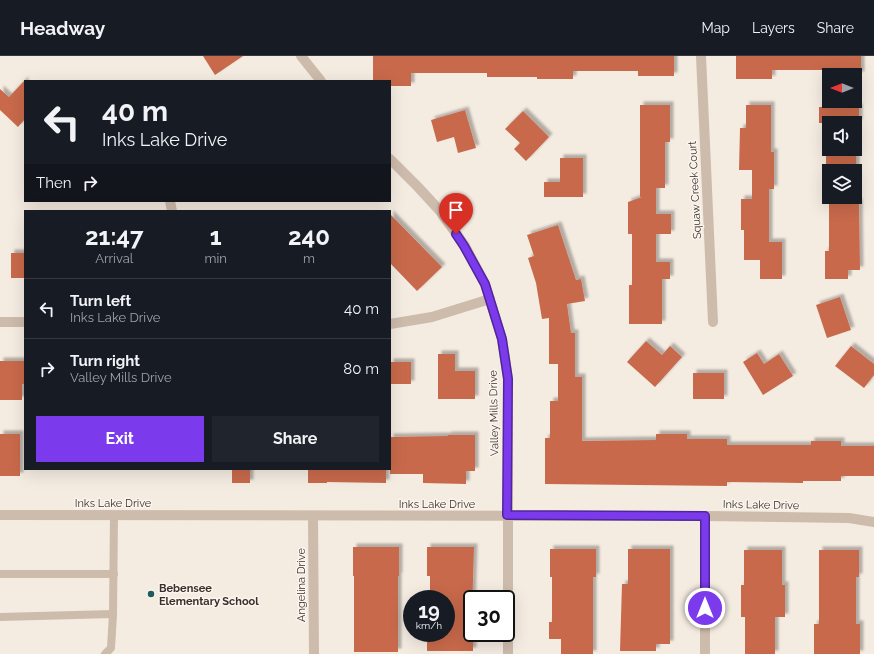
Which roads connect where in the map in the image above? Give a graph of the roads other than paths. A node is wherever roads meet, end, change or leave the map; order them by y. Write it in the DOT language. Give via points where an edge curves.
graph roads {
  1 [pos="302,56"];
  2 [pos="701,56"];
  3 [pos="320,80"];
  4 [pos="391,160"];
  5 [pos="490,299"];
  6 [pos="0,322"];
  7 [pos="24,322"];
  8 [pos="713,322"];
  9 [pos="391,324"];
  10 [pos="0,515"];
  11 [pos="114,515"];
  12 [pos="507,515"];
  13 [pos="313,516"];
  14 [pos="705,516"];
  15 [pos="874,522"];
  16 [pos="0,574"];
  17 [pos="114,574"];
  18 [pos="113,614"];
  19 [pos="0,616"];
  20 [pos="112,644"];
  21 [pos="105,654"];
  22 [pos="113,654"];
  23 [pos="314,654"];
  24 [pos="508,654"];
  25 [pos="705,654"];
  1 -- 3 [label="street"];
  2 -- 8 [label="street, Squaw Creek Court"];
  4 -- 5 [label="street, Valley Mills Drive" via="440,211 464,246 485,284"];
  5 -- 9 [label="street" via="432,317"];
  5 -- 12 [label="street, Valley Mills Drive" via="502,339 508,379"];
  6 -- 7 [label="street"];
  10 -- 11 [label="street, Inks Lake Drive"];
  11 -- 13 [label="street, Inks Lake Drive"];
  11 -- 17 [label="lane"];
  12 -- 13 [label="street, Inks Lake Drive"];
  12 -- 14 [label="street, Inks Lake Drive"];
  12 -- 24 [label="street, Valley Mills Drive"];
  13 -- 23 [label="street, Angelina Drive"];
  14 -- 15 [label="street, Inks Lake Drive" via="849,518"];
  14 -- 25 [label="street"];
  16 -- 17 [label="lane"];
  17 -- 18 [label="lane"];
  18 -- 19 [label="lane"];
  18 -- 20 [label="lane"];
  20 -- 21 [label="lane"];
  20 -- 22 [label="lane"];
}
